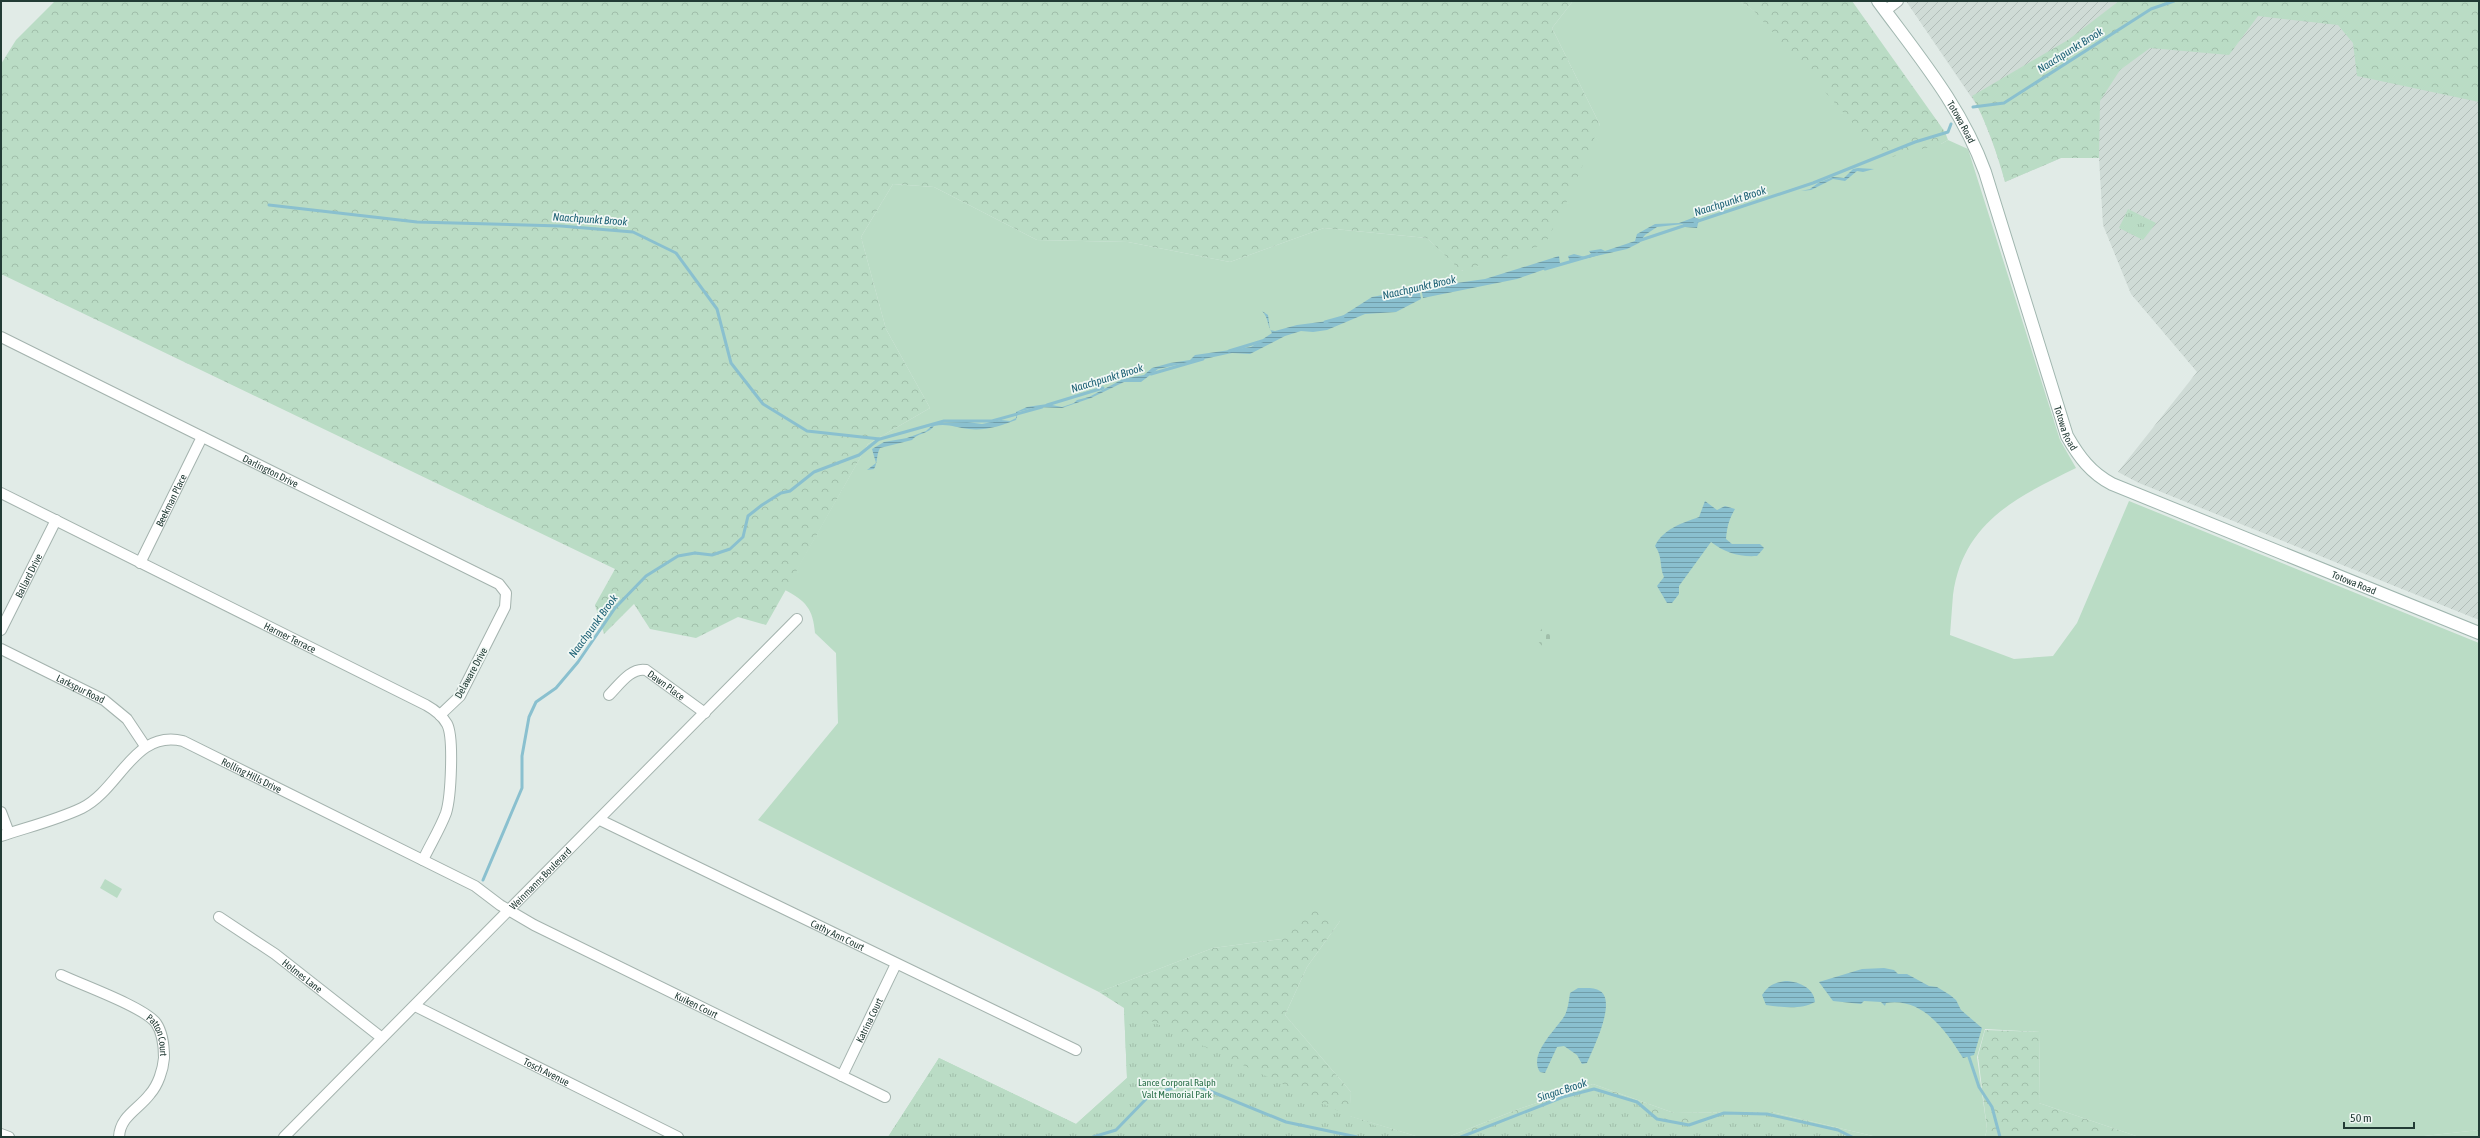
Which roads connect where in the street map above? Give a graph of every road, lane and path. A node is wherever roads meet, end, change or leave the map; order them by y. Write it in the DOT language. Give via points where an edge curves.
graph roads {
  1 [pos="1898,1"];
  2 [pos="1882,6"];
  3 [pos="1,337"];
  4 [pos="202,437"];
  5 [pos="1,493"];
  6 [pos="56,520"];
  7 [pos="140,563"];
  8 [pos="797,620"];
  9 [pos="496,626"];
  10 [pos="1,630"];
  11 [pos="2479,632"];
  12 [pos="1,649"];
  13 [pos="609,695"];
  14 [pos="705,713"];
  15 [pos="440,715"];
  16 [pos="145,746"];
  17 [pos="1,812"];
  18 [pos="600,820"];
  19 [pos="5,835"];
  20 [pos="423,860"];
  21 [pos="510,911"];
  22 [pos="219,917"];
  23 [pos="896,964"];
  24 [pos="61,975"];
  25 [pos="415,1006"];
  26 [pos="382,1038"];
  27 [pos="1076,1050"];
  28 [pos="842,1076"];
  29 [pos="884,1097"];
  30 [pos="666,1134"];
  31 [pos="120,1137"];
  32 [pos="284,1137"];
  33 [pos="678,1137"];
  1 -- 2 [label="street"];
  2 -- 11 [label="main road, Totowa Road" via="1925,64 1970,134 1985,172 2067,436 2077,454 2092,472 2112,484"];
  3 -- 4 [label="street, Darlington Drive"];
  4 -- 7 [label="street, Beekman Place"];
  4 -- 9 [label="street, Darlington Drive" via="499,584 506,593 506,600"];
  5 -- 6 [label="street, Harmer Terrace"];
  6 -- 7 [label="street, Harmer Terrace"];
  6 -- 10 [label="street, Ballard Drive"];
  7 -- 15 [label="street, Harmer Terrace" via="419,702"];
  8 -- 14 [label="street, Weinmanns Boulevard"];
  9 -- 15 [label="street, Delaware Drive" via="460,696"];
  12 -- 16 [label="street, Larkspur Road" via="104,700 128,719"];
  13 -- 14 [label="street, Dawn Place" via="630,674 641,669 646,670"];
  14 -- 18 [label="street, Weinmanns Boulevard"];
  15 -- 20 [label="street" via="447,724 452,743 448,802 443,820"];
  16 -- 19 [label="street, Rolling Hills Drive" via="93,801 71,812"];
  16 -- 20 [label="street, Rolling Hills Drive" via="165,739 184,740"];
  17 -- 19 [label="street"];
  18 -- 21 [label="street, Weinmanns Boulevard"];
  18 -- 23 [label="street, Cathy Ann Court"];
  20 -- 21 [label="street, Rolling Hills Drive" via="475,886"];
  21 -- 25 [label="street, Weinmanns Boulevard"];
  21 -- 28 [label="street, Kuiken Court"];
  22 -- 26 [label="street, Holmes Lane" via="274,954"];
  23 -- 27 [label="street, Cathy Ann Court"];
  23 -- 28 [label="street, Katrina Court"];
  24 -- 31 [label="street, Patton Court" via="143,1012 155,1022 162,1038 164,1061 155,1086 150,1095 122,1123"];
  25 -- 26 [label="street, Weinmanns Boulevard"];
  25 -- 30 [label="street, Tosch Avenue"];
  26 -- 32 [label="street, Weinmanns Boulevard"];
  28 -- 29 [label="street, Kuiken Court"];
  30 -- 33 [label="street, Tosch Avenue"];
}
